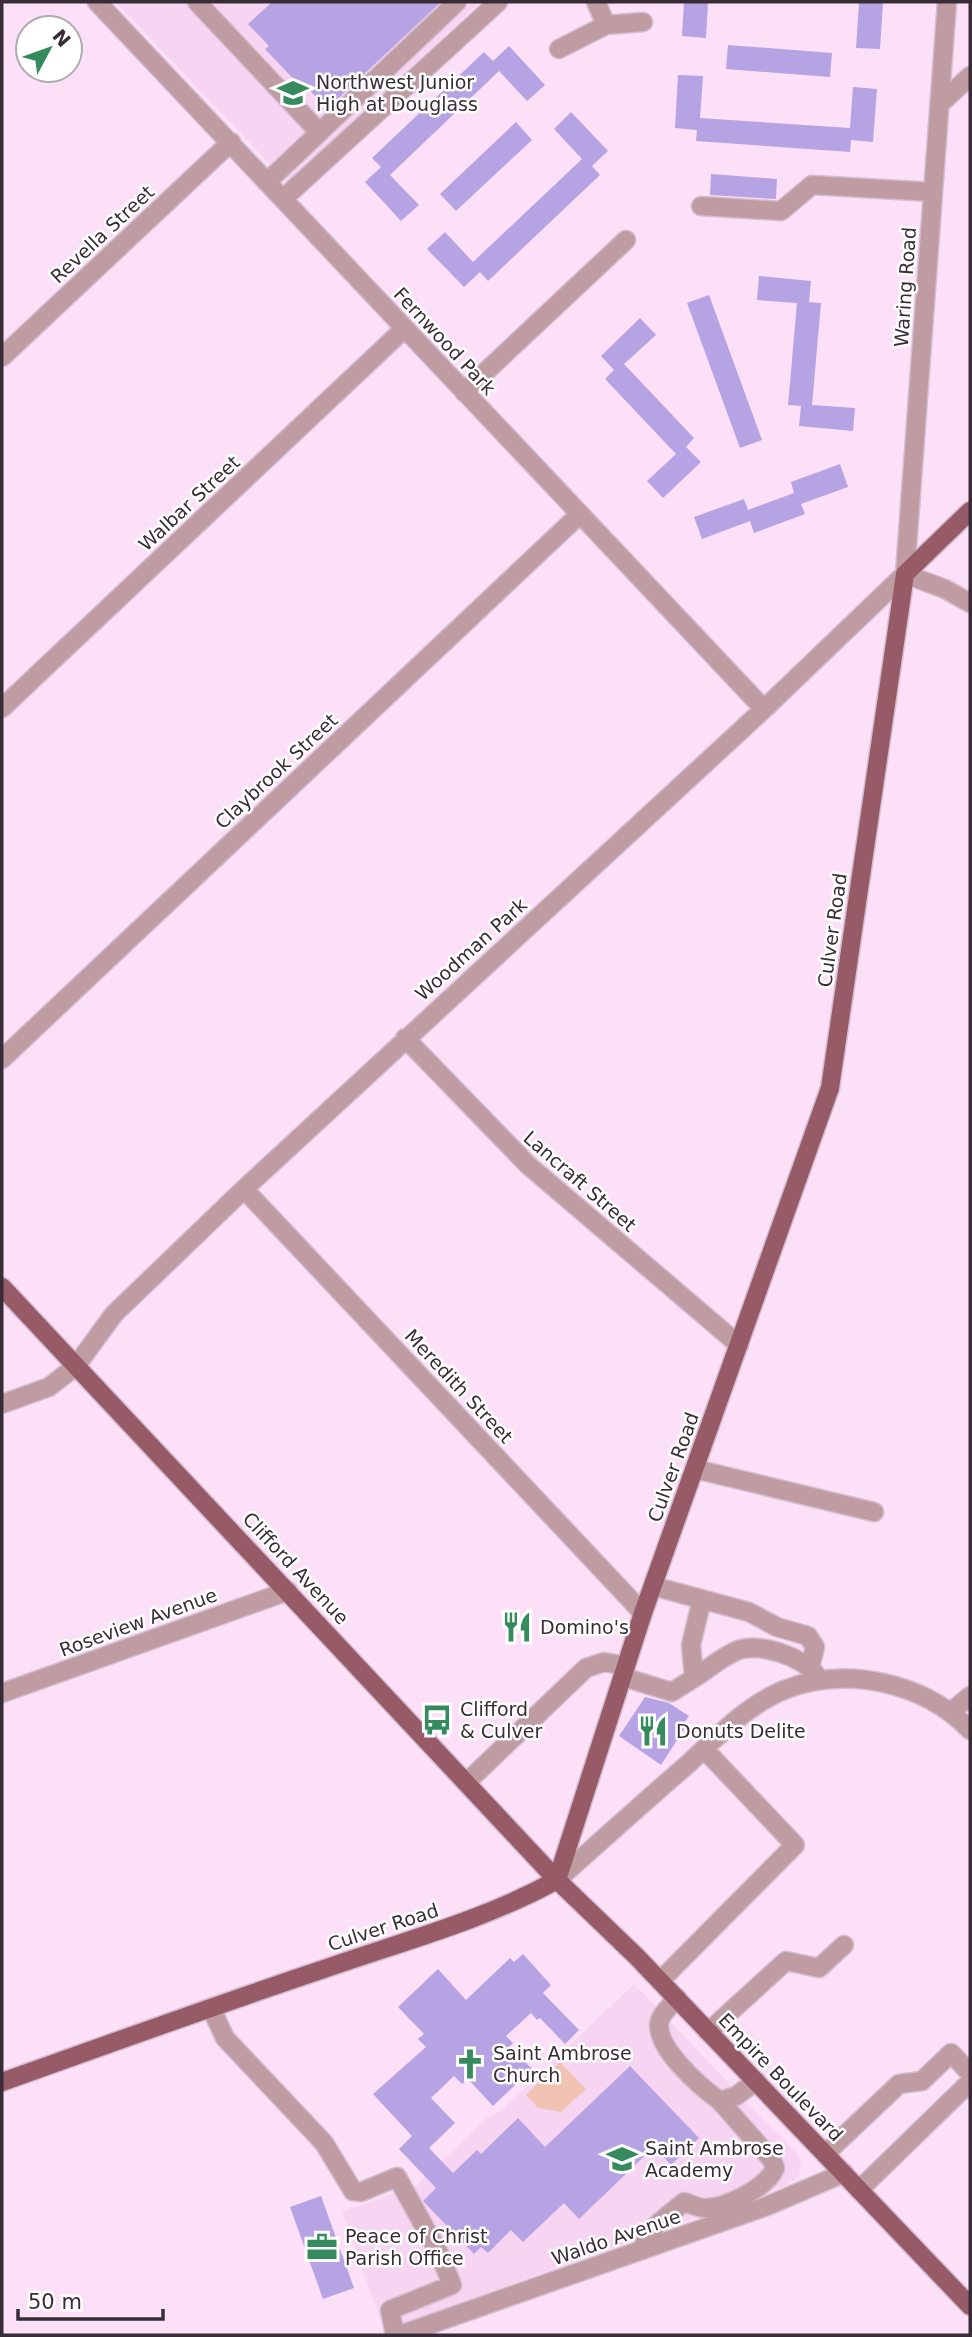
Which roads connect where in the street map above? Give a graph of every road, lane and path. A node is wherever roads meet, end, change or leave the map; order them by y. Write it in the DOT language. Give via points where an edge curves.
graph roads {
  1 [pos="97,2"];
  2 [pos="197,2"];
  3 [pos="457,2"];
  4 [pos="498,2"];
  5 [pos="596,2"];
  6 [pos="947,2"];
  7 [pos="643,23"];
  8 [pos="606,25"];
  9 [pos="559,49"];
  10 [pos="970,76"];
  11 [pos="940,104"];
  12 [pos="319,132"];
  13 [pos="231,142"];
  14 [pos="267,182"];
  15 [pos="933,192"];
  16 [pos="283,199"];
  17 [pos="701,205"];
  18 [pos="626,240"];
  19 [pos="404,330"];
  20 [pos="2,357"];
  21 [pos="464,392"];
  22 [pos="970,512"];
  23 [pos="580,514"];
  24 [pos="905,574"];
  25 [pos="970,603"];
  26 [pos="2,708"];
  27 [pos="764,709"];
  28 [pos="405,1038"];
  29 [pos="2,1059"];
  30 [pos="244,1189"];
  31 [pos="2,1287"];
  32 [pos="739,1345"];
  33 [pos="76,1366"];
  34 [pos="2,1404"];
  35 [pos="695,1469"];
  36 [pos="874,1512"];
  37 [pos="653,1586"];
  38 [pos="288,1591"];
  39 [pos="702,1599"];
  40 [pos="643,1613"];
  41 [pos="810,1667"];
  42 [pos="624,1671"];
  43 [pos="694,1678"];
  44 [pos="821,1682"];
  45 [pos="2,1693"];
  46 [pos="970,1696"];
  47 [pos="970,1704"];
  48 [pos="952,1711"];
  49 [pos="970,1730"];
  50 [pos="704,1749"];
  51 [pos="467,1782"];
  52 [pos="557,1880"];
  53 [pos="844,1945"];
  54 [pos="660,1981"];
  55 [pos="677,1998"];
  56 [pos="211,2008"];
  57 [pos="708,2032"];
  58 [pos="970,2073"];
  59 [pos="756,2081"];
  60 [pos="2,2082"];
  61 [pos="970,2082"];
  62 [pos="720,2101"];
  63 [pos="825,2154"];
  64 [pos="844,2174"];
  65 [pos="859,2190"];
  66 [pos="753,2192"];
  67 [pos="767,2206"];
  68 [pos="643,2250"];
  69 [pos="452,2285"];
  70 [pos="970,2306"];
  71 [pos="463,2313"];
  72 [pos="395,2335"];
  73 [pos="400,2335"];
  1 -- 13 [label="street, Fernwood Park"];
  2 -- 12 [label="street"];
  3 -- 12 [label="street"];
  4 -- 16 [label="street"];
  5 -- 8 [label="street"];
  6 -- 11 [label="street, Waring Road"];
  7 -- 8 [label="street"];
  8 -- 9 [label="street"];
  10 -- 11 [label="street"];
  11 -- 15 [label="street, Waring Road"];
  12 -- 14 [label="street"];
  13 -- 14 [label="street, Fernwood Park"];
  13 -- 20 [label="street, Revella Street"];
  14 -- 16 [label="street, Fernwood Park"];
  15 -- 17 [label="street" via="812,185 781,211"];
  15 -- 24 [label="street, Waring Road"];
  16 -- 19 [label="street, Fernwood Park"];
  18 -- 21 [label="street"];
  19 -- 21 [label="street, Fernwood Park"];
  19 -- 26 [label="street, Walbar Street"];
  21 -- 23 [label="street, Fernwood Park"];
  22 -- 24 [label="main road"];
  23 -- 27 [label="street, Fernwood Park"];
  23 -- 29 [label="street, Claybrook Street"];
  24 -- 25 [label="street"];
  24 -- 27 [label="street, Woodman Park"];
  24 -- 32 [label="main road, Culver Road" via="830,1088"];
  27 -- 28 [label="street, Woodman Park"];
  28 -- 30 [label="street, Woodman Park"];
  28 -- 32 [label="street, Lancraft Street" via="528,1165"];
  30 -- 33 [label="street, Woodman Park" via="114,1314"];
  30 -- 40 [label="street, Meredith Street"];
  31 -- 33 [label="main road, Clifford Avenue"];
  32 -- 35 [label="main road, Culver Road"];
  33 -- 34 [label="street, Woodman Park" via="49,1387"];
  33 -- 38 [label="main road, Clifford Avenue"];
  35 -- 36 [label="street"];
  35 -- 37 [label="main road, Culver Road"];
  37 -- 39 [label="street"];
  37 -- 40 [label="main road, Culver Road"];
  38 -- 45 [label="street, Roseview Avenue"];
  38 -- 51 [label="main road, Clifford Avenue"];
  39 -- 41 [label="street" via="808,1636 815,1647"];
  39 -- 43 [label="street" via="691,1645"];
  40 -- 42 [label="main road, Culver Road"];
  41 -- 43 [label="street" via="751,1648 737,1650"];
  41 -- 44 [label="street"];
  42 -- 43 [label="street" via="672,1692"];
  42 -- 51 [label="street" via="604,1662 586,1668"];
  42 -- 52 [label="main road, Culver Road"];
  44 -- 48 [label="street" via="872,1681 902,1687"];
  44 -- 50 [label="street" via="785,1689 762,1702"];
  46 -- 48 [label="street"];
  47 -- 48 [label="street"];
  48 -- 49 [label="street"];
  50 -- 52 [label="street"];
  50 -- 54 [label="street" via="795,1845"];
  51 -- 52 [label="main road, Clifford Avenue"];
  52 -- 54 [label="main road, Empire Boulevard"];
  52 -- 56 [label="main road, Culver Road" via="497,1911"];
  53 -- 57 [label="street" via="819,1968 786,1961"];
  54 -- 55 [label="main road, Empire Boulevard"];
  55 -- 57 [label="main road, Empire Boulevard"];
  55 -- 62 [label="street" via="660,2020 665,2045"];
  56 -- 60 [label="main road, Culver Road"];
  56 -- 69 [label="street" via="225,2038 324,2143 353,2191 397,2177"];
  57 -- 59 [label="main road, Empire Boulevard"];
  58 -- 63 [label="street" via="951,2053 922,2081 899,2084"];
  59 -- 62 [label="street"];
  59 -- 63 [label="main road, Empire Boulevard"];
  61 -- 65 [label="street"];
  62 -- 66 [label="street" via="775,2168"];
  63 -- 64 [label="main road, Empire Boulevard"];
  64 -- 65 [label="main road, Empire Boulevard"];
  64 -- 67 [label="street, Waldo Avenue"];
  65 -- 70 [label="main road, Empire Boulevard"];
  66 -- 67 [label="street"];
  66 -- 68 [label="street" via="713,2208 684,2202 651,2231"];
  67 -- 68 [label="street, Waldo Avenue"];
  68 -- 71 [label="street, Waldo Avenue"];
  69 -- 71 [label="street"];
  69 -- 72 [label="street" via="390,2310"];
  71 -- 73 [label="street, Waldo Avenue"];
}
